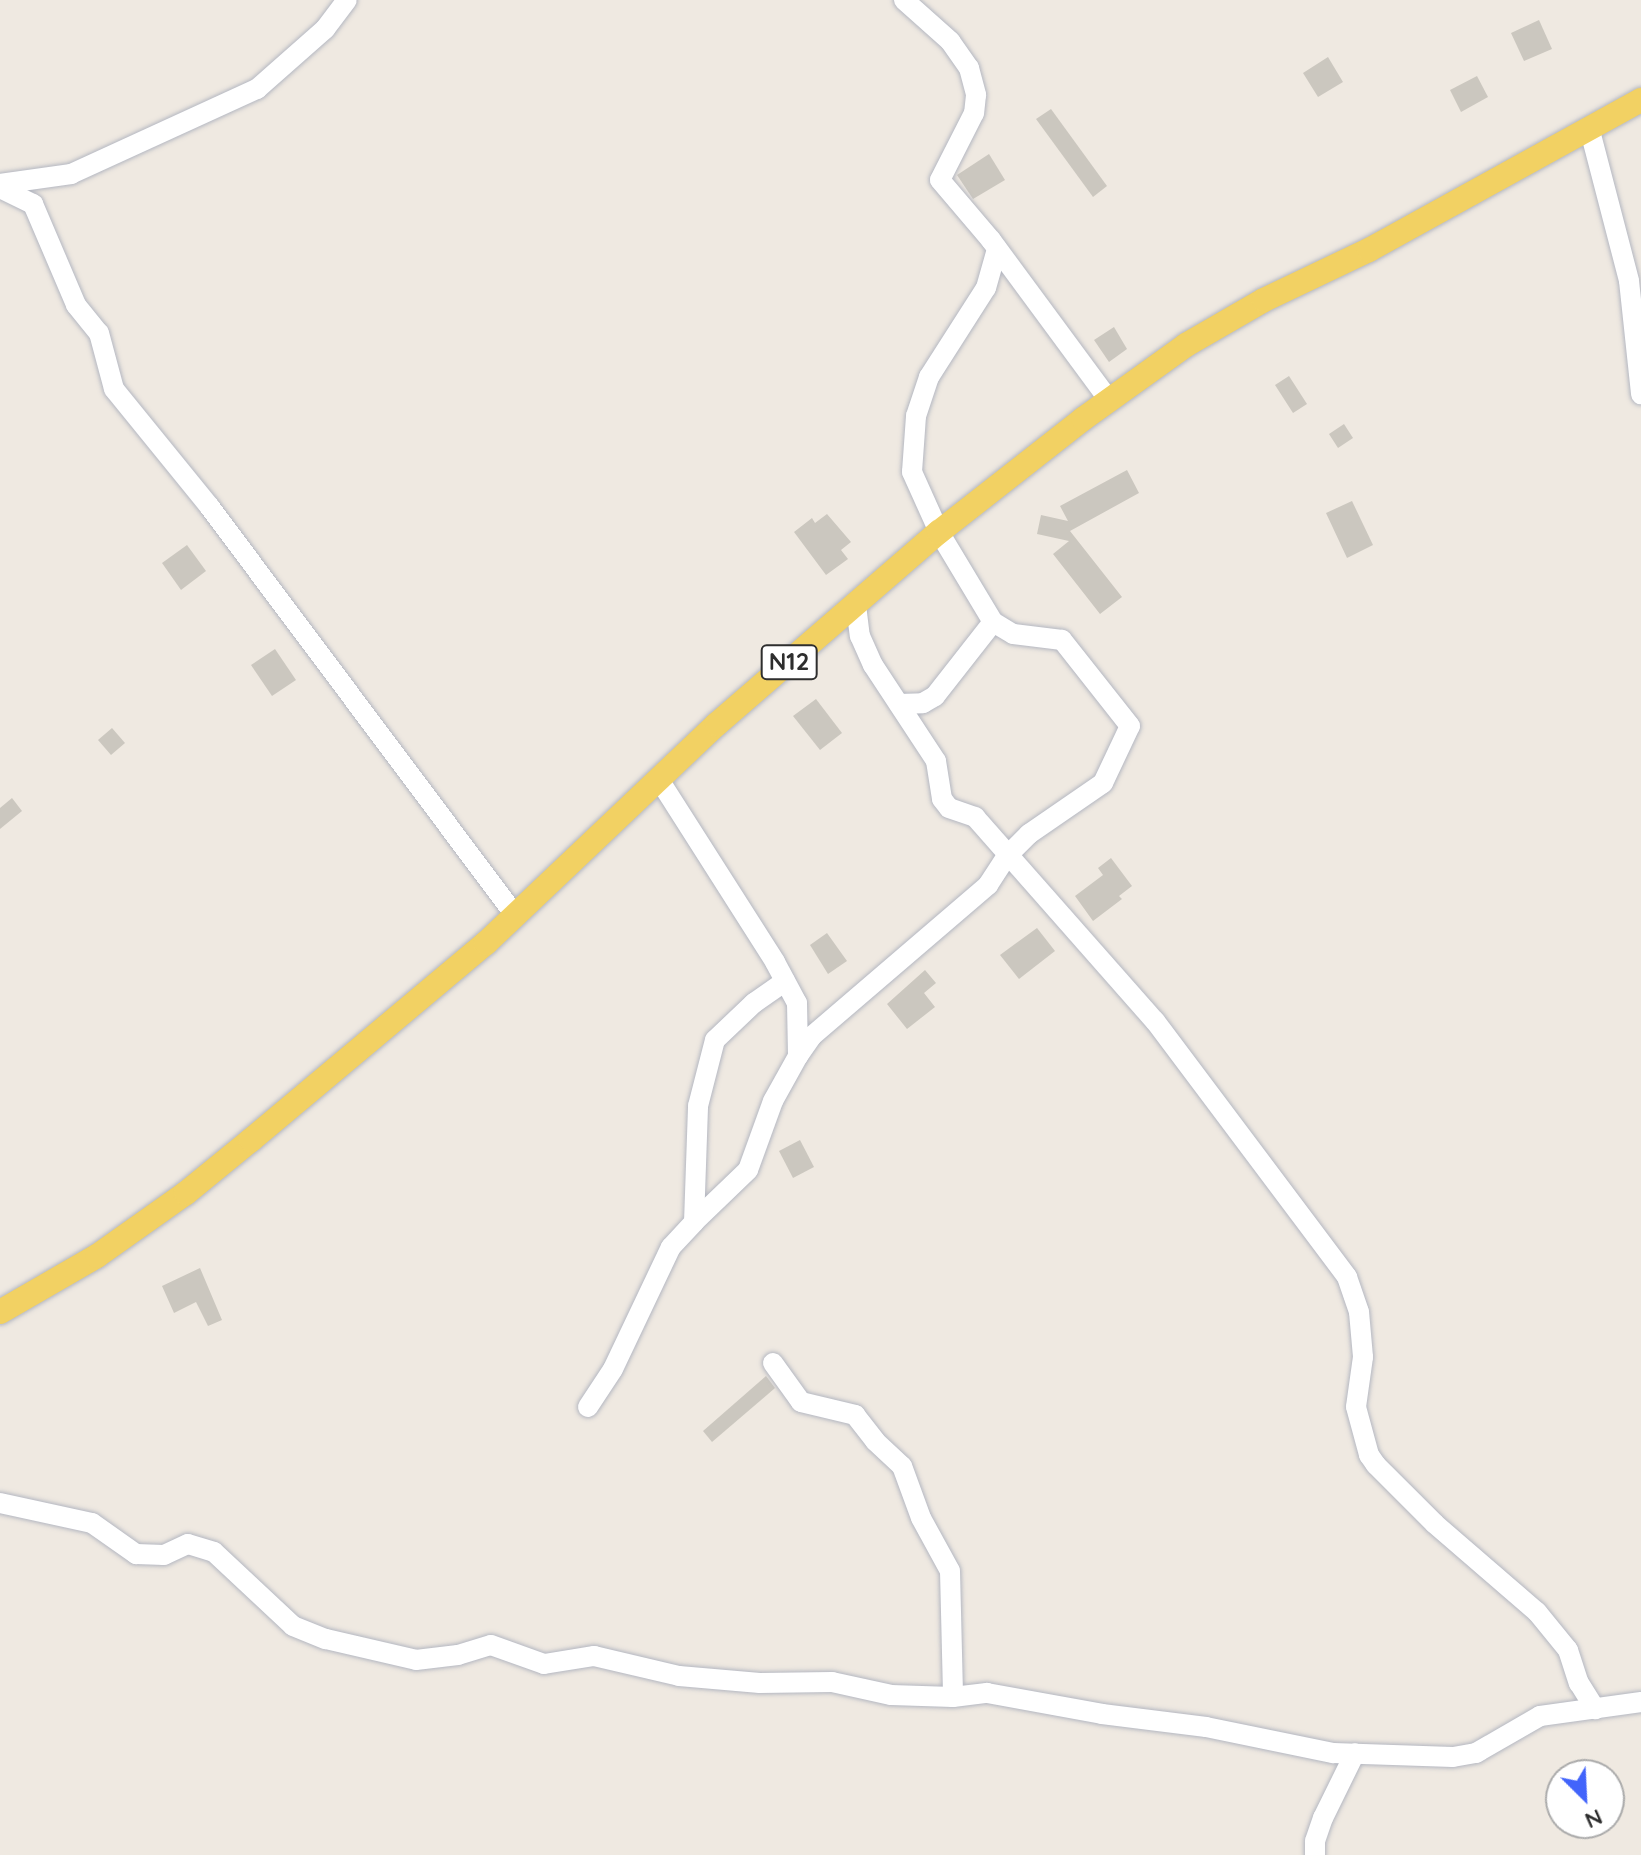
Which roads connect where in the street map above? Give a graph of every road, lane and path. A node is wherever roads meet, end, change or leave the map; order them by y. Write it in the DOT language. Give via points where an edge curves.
graph roads {
  1 [pos="347,0"];
  2 [pos="904,0"];
  3 [pos="1641,100"];
  4 [pos="1589,127"];
  5 [pos="0,186"];
  6 [pos="997,249"];
  7 [pos="1641,394"];
  8 [pos="1109,400"];
  9 [pos="939,532"];
  10 [pos="856,605"];
  11 [pos="993,622"];
  12 [pos="899,704"];
  13 [pos="658,778"];
  14 [pos="1007,856"];
  15 [pos="515,915"];
  16 [pos="785,981"];
  17 [pos="798,1056"];
  18 [pos="694,1222"];
  19 [pos="0,1312"];
  20 [pos="773,1363"];
  21 [pos="588,1407"];
  22 [pos="0,1503"];
  23 [pos="953,1697"];
  24 [pos="1641,1702"];
  25 [pos="1595,1709"];
  26 [pos="1355,1753"];
  27 [pos="1315,1855"];
  1 -- 5 [label="street" via="325,29 257,89 71,174"];
  2 -- 6 [label="street" via="950,41 969,68 974,113 940,180"];
  3 -- 4 [label="main road, N12"];
  4 -- 7 [label="street" via="1629,281"];
  4 -- 8 [label="main road, N12" via="1369,250 1251,307"];
  5 -- 15 [label="street" via="33,204 76,305 99,333 114,389 209,506"];
  6 -- 8 [label="street"];
  6 -- 9 [label="street" via="986,288 929,377 916,416 912,472"];
  8 -- 9 [label="main road, N12"];
  9 -- 10 [label="main road, N12"];
  9 -- 11 [label="street"];
  10 -- 12 [label="street" via="860,636"];
  10 -- 13 [label="main road, N12"];
  11 -- 12 [label="street" via="935,696 923,703"];
  11 -- 14 [label="street" via="1013,634 1062,640 1130,726 1103,783 1029,834"];
  12 -- 14 [label="street" via="936,761 942,799 949,808 975,817"];
  13 -- 15 [label="main road, N12"];
  13 -- 16 [label="street"];
  14 -- 17 [label="street" via="988,885 812,1036"];
  14 -- 25 [label="street" via="1155,1021 1347,1277 1359,1312 1363,1357 1356,1407 1376,1465 1537,1612 1568,1650"];
  15 -- 19 [label="main road, N12" via="186,1193 97,1256"];
  16 -- 17 [label="street" via="797,1003"];
  16 -- 18 [label="street" via="715,1040 698,1106"];
  17 -- 18 [label="street" via="773,1101 748,1170"];
  18 -- 21 [label="street" via="671,1247 613,1369"];
  20 -- 23 [label="street" via="801,1402 855,1415 902,1466 921,1518 950,1571"];
  22 -- 23 [label="street" via="92,1523 136,1554 164,1555 188,1544 214,1552 293,1626 416,1660 491,1645 544,1664 594,1656 679,1676 832,1682 891,1695"];
  23 -- 26 [label="street" via="987,1693"];
  24 -- 25 [label="street"];
  25 -- 26 [label="street" via="1540,1716 1476,1753"];
  26 -- 27 [label="street" via="1323,1818"];
}
